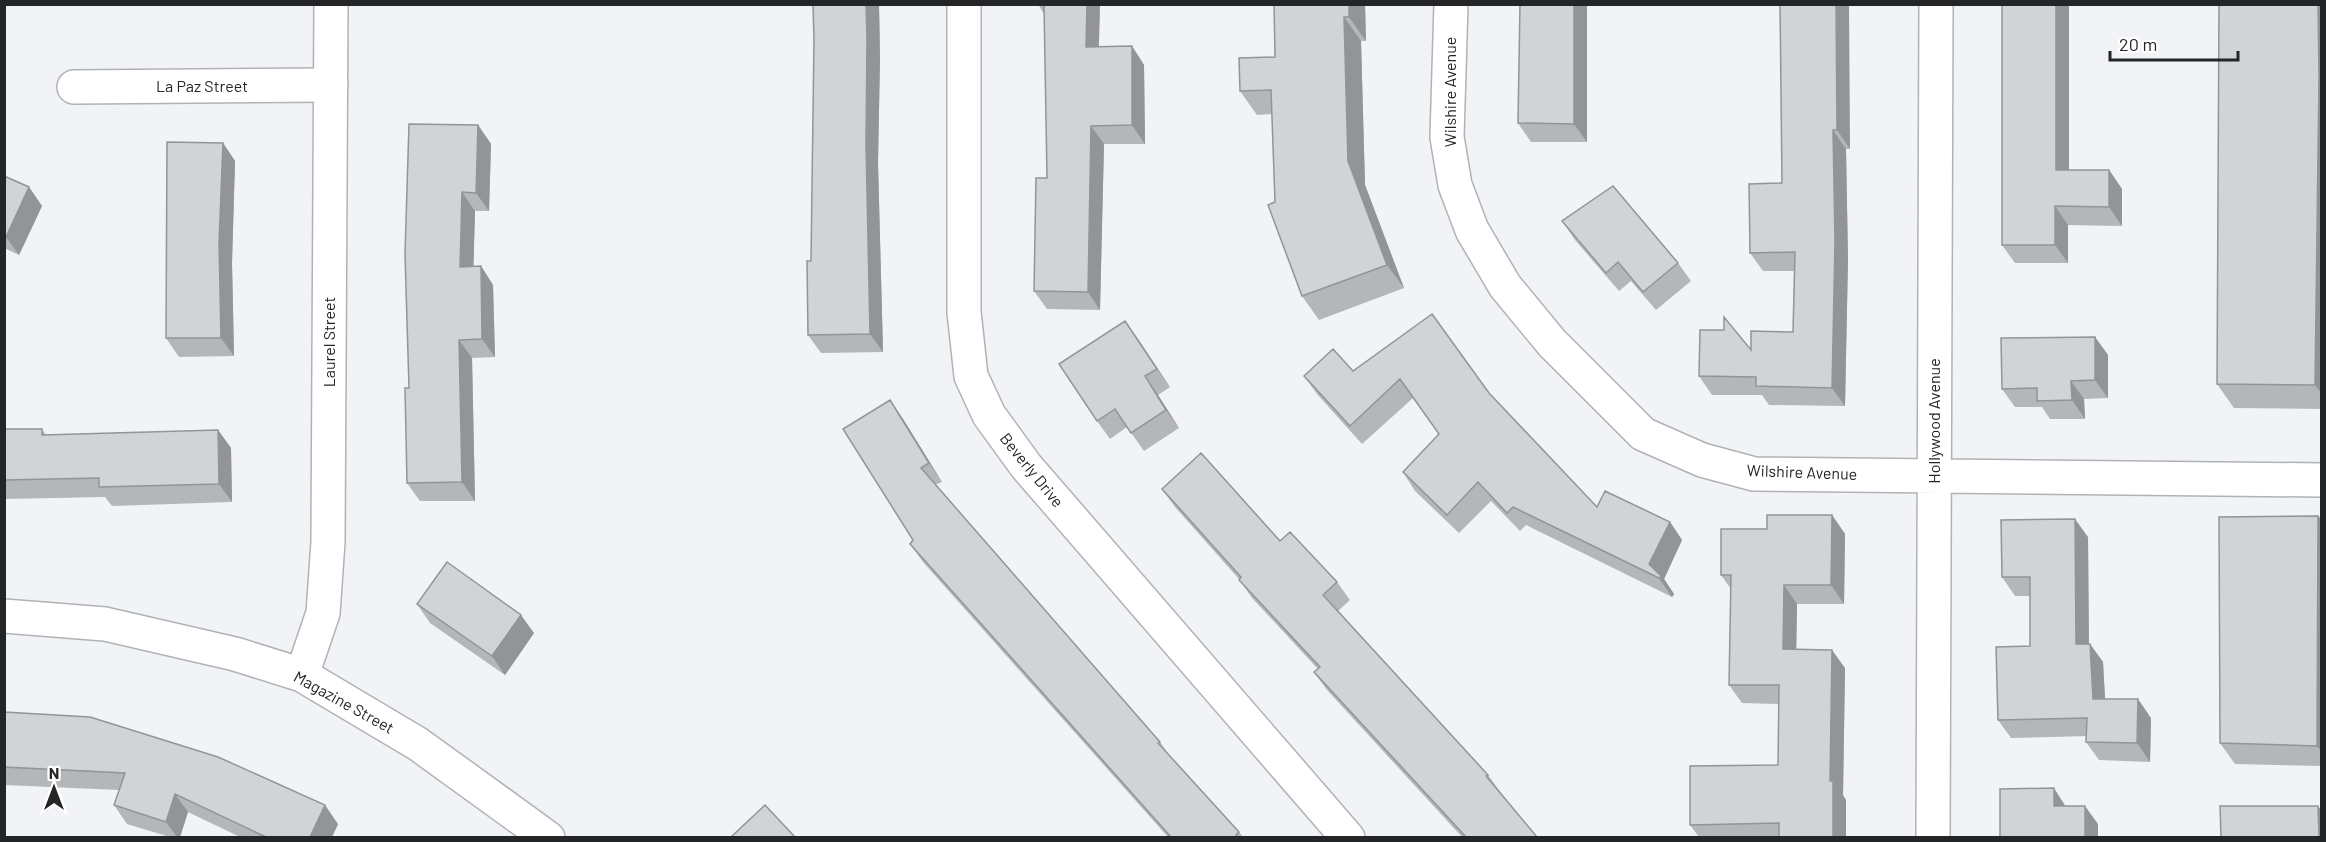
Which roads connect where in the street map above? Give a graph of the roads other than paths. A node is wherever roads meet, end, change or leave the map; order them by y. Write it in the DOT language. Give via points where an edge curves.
graph roads {
  1 [pos="331,4"];
  2 [pos="964,4"];
  3 [pos="1451,4"];
  4 [pos="1935,4"];
  5 [pos="331,85"];
  6 [pos="74,87"];
  7 [pos="1934,474"];
  8 [pos="2322,480"];
  9 [pos="4,616"];
  10 [pos="302,675"];
  11 [pos="548,837"];
  12 [pos="1348,837"];
  13 [pos="1933,837"];
  1 -- 5 [label="street, Laurel Street"];
  2 -- 12 [label="street, Beverly Drive" via="964,312 975,386 989,415 1026,466"];
  3 -- 7 [label="street, Wilshire Avenue" via="1447,137 1455,185 1472,230 1505,286 1552,343 1643,434 1702,460 1754,474"];
  4 -- 7 [label="street, Hollywood Avenue"];
  5 -- 6 [label="street, La Paz Street"];
  5 -- 10 [label="street, Laurel Street" via="328,542 323,613"];
  7 -- 8 [label="street, Wilshire Avenue"];
  7 -- 13 [label="street, Hollywood Avenue"];
  9 -- 10 [label="street, Magazine Street" via="105,624 235,654"];
  10 -- 11 [label="street, Magazine Street" via="418,744"];
}
